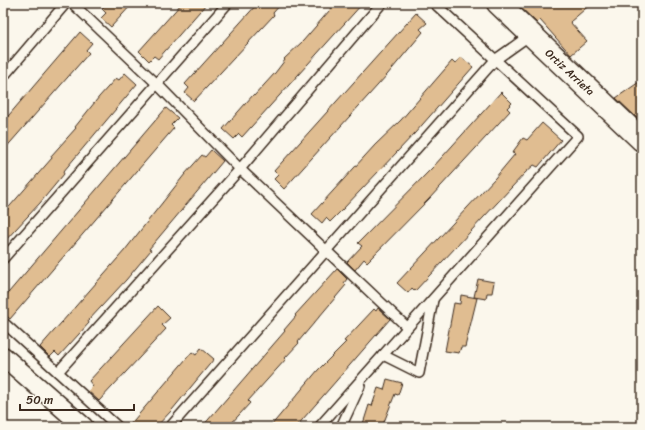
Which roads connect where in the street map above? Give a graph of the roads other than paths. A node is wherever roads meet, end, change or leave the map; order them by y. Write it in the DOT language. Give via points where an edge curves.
graph roads {
  1 [pos="66,3"];
  2 [pos="72,3"];
  3 [pos="228,3"];
  4 [pos="382,3"];
  5 [pos="434,3"];
  6 [pos="498,3"];
  7 [pos="530,36"];
  8 [pos="495,60"];
  9 [pos="3,77"];
  10 [pos="157,84"];
  11 [pos="640,135"];
  12 [pos="240,169"];
  13 [pos="325,250"];
  14 [pos="3,259"];
  15 [pos="433,300"];
  16 [pos="3,322"];
  17 [pos="407,327"];
  18 [pos="383,355"];
  19 [pos="3,356"];
  20 [pos="58,372"];
  21 [pos="363,377"];
  22 [pos="84,427"];
  23 [pos="118,427"];
  24 [pos="170,427"];
  25 [pos="319,427"];
  26 [pos="341,427"];
  1 -- 9 [label="lane"];
  2 -- 10 [label="lane"];
  3 -- 10 [label="lane"];
  4 -- 12 [label="lane"];
  5 -- 8 [label="lane"];
  6 -- 7 [label="street, Ortiz Arrieta"];
  7 -- 8 [label="lane"];
  7 -- 11 [label="street, Ortiz Arrieta"];
  8 -- 13 [label="lane"];
  8 -- 15 [label="lane" via="578,136"];
  10 -- 12 [label="lane"];
  10 -- 14 [label="lane"];
  12 -- 13 [label="lane"];
  12 -- 20 [label="lane"];
  13 -- 17 [label="lane"];
  13 -- 24 [label="lane"];
  15 -- 17 [label="lane"];
  15 -- 18 [label="lane" via="419,373"];
  16 -- 20 [label="lane"];
  17 -- 18 [label="lane"];
  18 -- 21 [label="lane"];
  19 -- 22 [label="street"];
  20 -- 23 [label="lane"];
  21 -- 25 [label="lane"];
  21 -- 26 [label="lane"];
}
